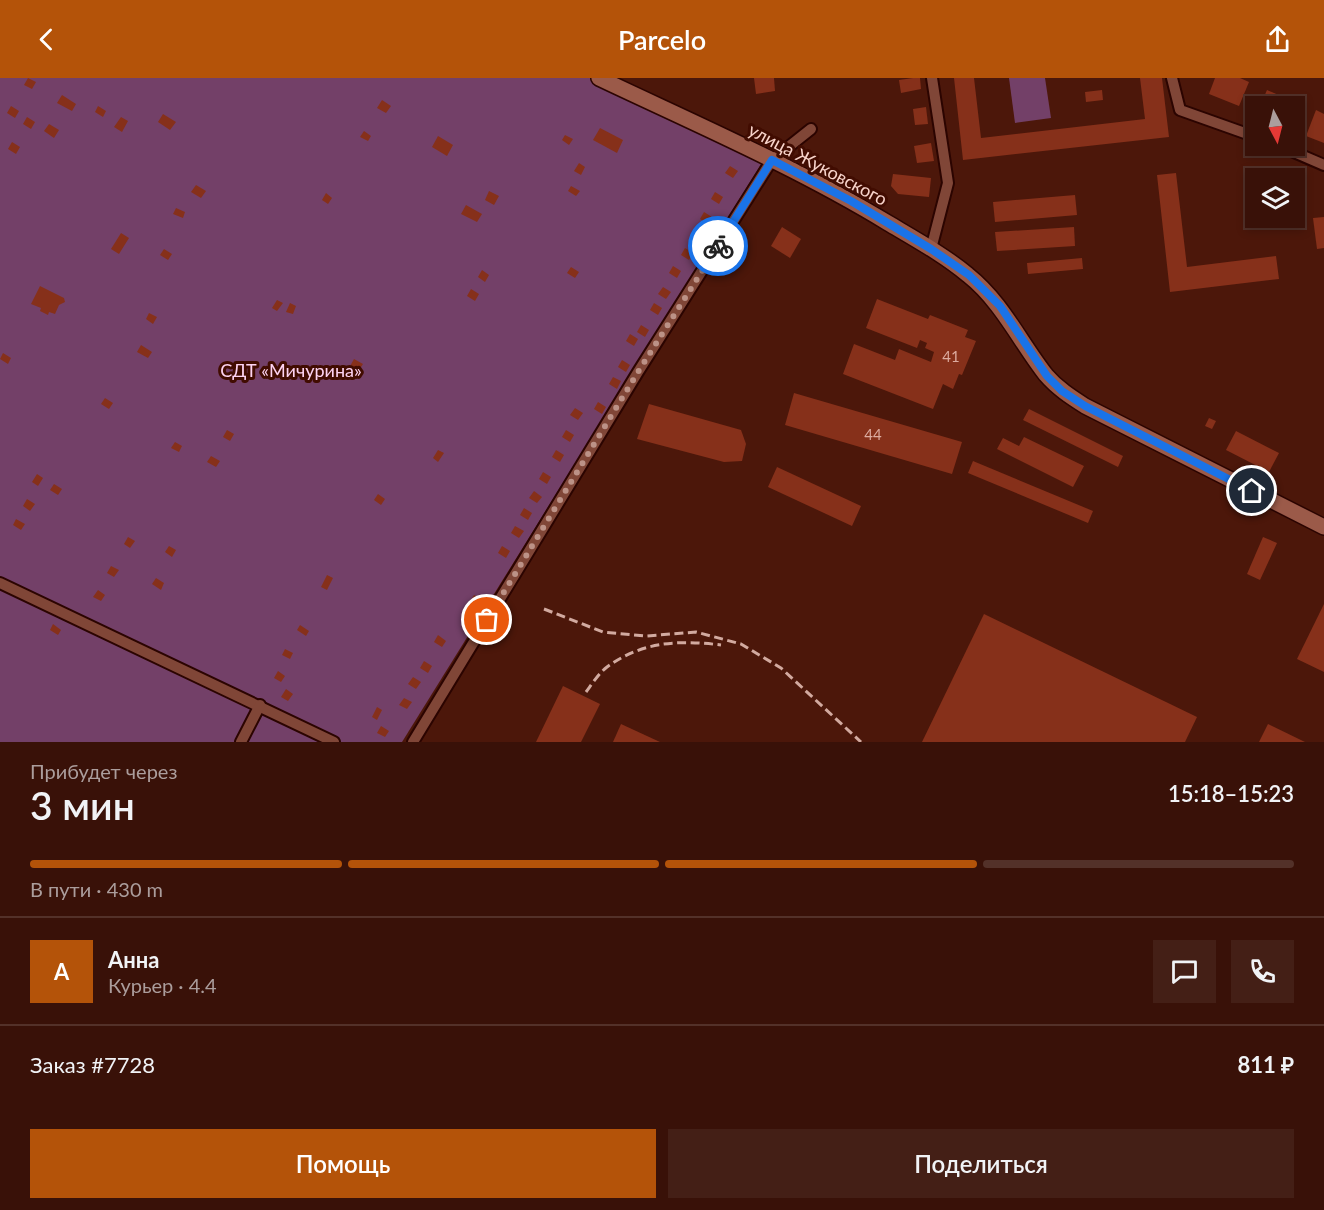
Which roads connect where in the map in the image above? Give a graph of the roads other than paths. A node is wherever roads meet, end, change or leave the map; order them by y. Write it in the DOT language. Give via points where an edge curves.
graph roads {
  1 [pos="599,78"];
  2 [pos="932,78"];
  3 [pos="1172,78"];
  4 [pos="811,129"];
  5 [pos="1245,132"];
  6 [pos="1303,156"];
  7 [pos="772,160"];
  8 [pos="1324,165"];
  9 [pos="931,249"];
  10 [pos="1324,527"];
  11 [pos="0,583"];
  12 [pos="260,705"];
  13 [pos="241,742"];
  14 [pos="334,742"];
  15 [pos="413,742"];
  1 -- 7 [label="main road, улица Жуковского"];
  2 -- 9 [label="street" via="948,183"];
  3 -- 5 [label="street" via="1180,110"];
  4 -- 7 [label="street"];
  6 -- 8 [label="street"];
  7 -- 9 [label="main road, улица Жуковского"];
  7 -- 15 [label="street"];
  9 -- 10 [label="main road, улица Жуковского" via="969,275 1000,306 1047,376 1062,391"];
  11 -- 12 [label="street"];
  12 -- 13 [label="street"];
  12 -- 14 [label="street"];
}
